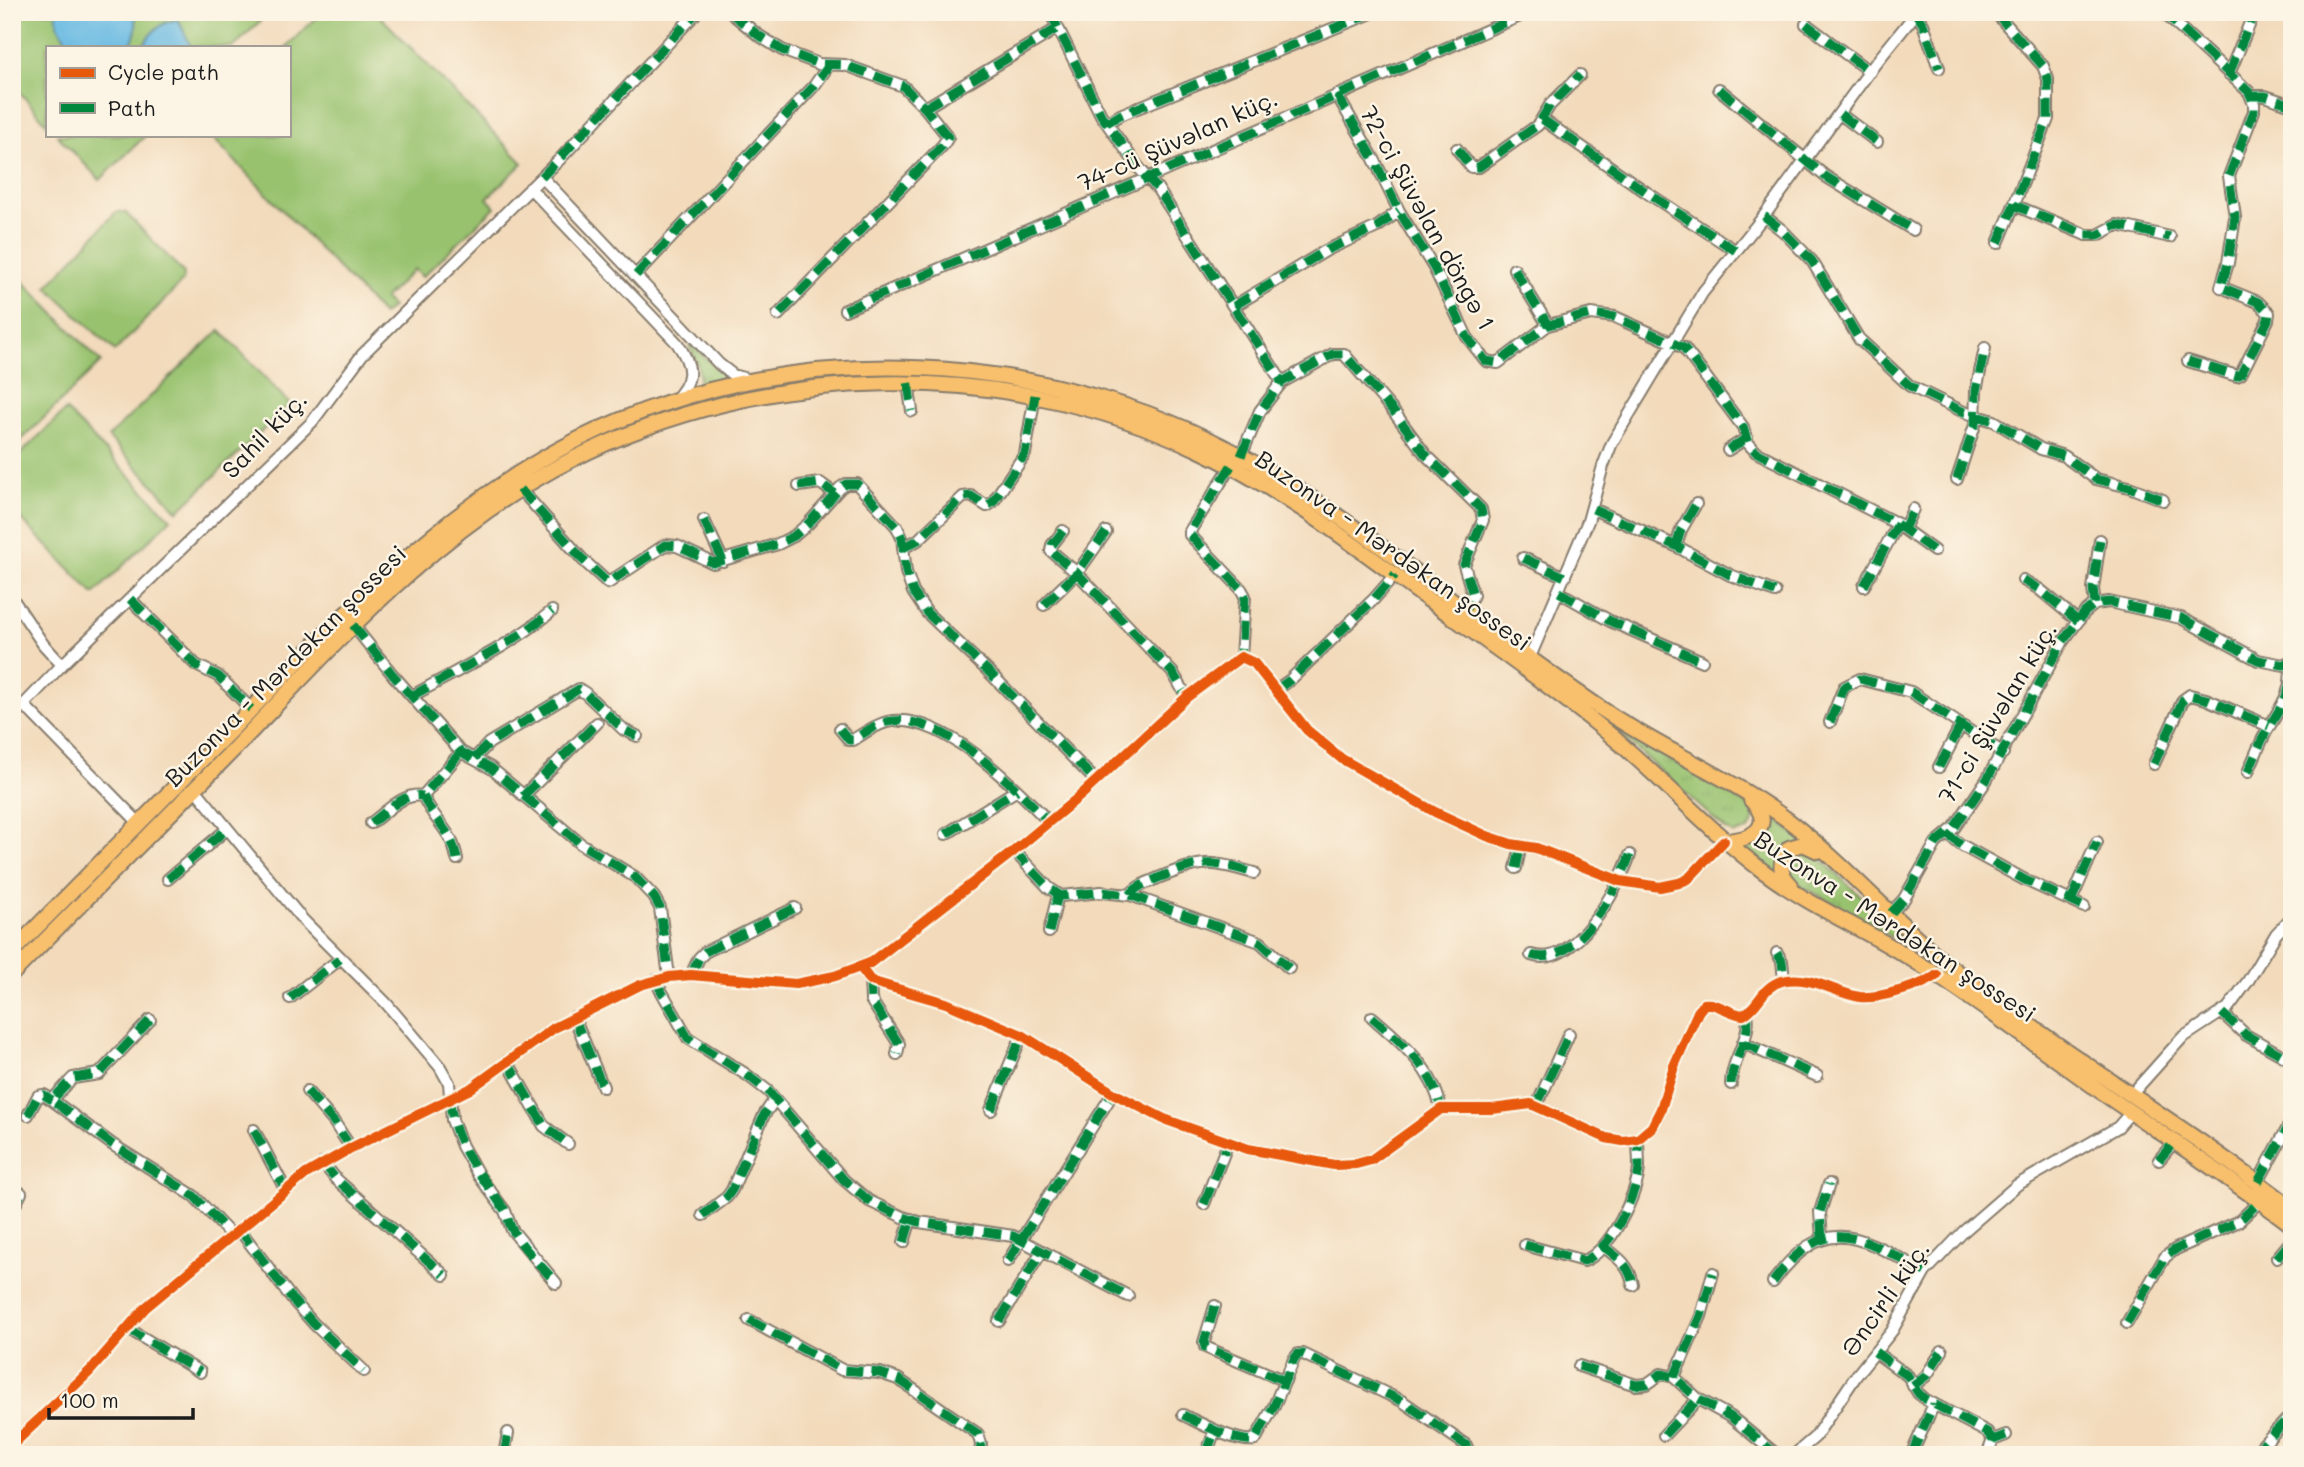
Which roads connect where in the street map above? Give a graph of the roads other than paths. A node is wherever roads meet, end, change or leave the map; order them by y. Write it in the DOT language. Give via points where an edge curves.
graph roads {
  1 [pos="697,12"];
  2 [pos="730,12"];
  3 [pos="1050,12"];
  4 [pos="1374,12"];
  5 [pos="1529,12"];
  6 [pos="1995,12"];
  7 [pos="2164,12"];
  8 [pos="1917,13"];
  9 [pos="2254,13"];
  10 [pos="1806,24"];
  11 [pos="1058,28"];
  12 [pos="829,65"];
  13 [pos="1939,68"];
  14 [pos="1870,72"];
  15 [pos="2229,74"];
  16 [pos="1580,75"];
  17 [pos="1719,89"];
  18 [pos="1336,95"];
  19 [pos="2251,96"];
  20 [pos="2292,106"];
  21 [pos="925,108"];
  22 [pos="1840,114"];
  23 [pos="1542,119"];
  24 [pos="1107,123"];
  25 [pos="1877,142"];
  26 [pos="1457,149"];
  27 [pos="1805,161"];
  28 [pos="542,177"];
  29 [pos="1147,177"];
  30 [pos="530,188"];
  31 [pos="2014,205"];
  32 [pos="1399,211"];
  33 [pos="1764,216"];
  34 [pos="1913,230"];
  35 [pos="2170,237"];
  36 [pos="1998,243"];
  37 [pos="1735,251"];
  38 [pos="1514,269"];
  39 [pos="636,275"];
  40 [pos="1234,306"];
  41 [pos="845,310"];
  42 [pos="778,315"];
  43 [pos="1548,325"];
  44 [pos="1672,342"];
  45 [pos="1984,348"];
  46 [pos="2188,361"];
  47 [pos="757,380"];
  48 [pos="1282,382"];
  49 [pos="908,383"];
  50 [pos="1035,396"];
  51 [pos="673,402"];
  52 [pos="912,411"];
  53 [pos="1975,415"];
  54 [pos="1746,438"];
  55 [pos="1728,450"];
  56 [pos="1236,461"];
  57 [pos="1957,479"];
  58 [pos="799,486"];
  59 [pos="520,489"];
  60 [pos="834,493"];
  61 [pos="2163,500"];
  62 [pos="1696,504"];
  63 [pos="1593,509"];
  64 [pos="1913,509"];
  65 [pos="704,520"];
  66 [pos="1901,527"];
  67 [pos="1063,531"];
  68 [pos="1105,532"];
  69 [pos="2100,540"];
  70 [pos="1676,546"];
  71 [pos="903,548"];
  72 [pos="1934,551"];
  73 [pos="1523,558"];
  74 [pos="723,561"];
  75 [pos="1077,573"];
  76 [pos="1395,575"];
  77 [pos="1565,577"];
  78 [pos="2023,580"];
  79 [pos="1864,586"];
  80 [pos="1559,592"];
  81 [pos="1775,592"];
  82 [pos="12,598"];
  83 [pos="130,599"];
  84 [pos="2095,604"];
  85 [pos="1044,605"];
  86 [pos="1466,609"];
  87 [pos="552,611"];
  88 [pos="2078,621"];
  89 [pos="353,625"];
  90 [pos="1241,657"];
  91 [pos="1531,657"];
  92 [pos="1702,661"];
  93 [pos="2291,662"];
  94 [pos="62,665"];
  95 [pos="1276,690"];
  96 [pos="412,696"];
  97 [pos="1187,697"];
  98 [pos="24,705"];
  99 [pos="251,709"];
  100 [pos="12,717"];
  101 [pos="1830,722"];
  102 [pos="597,723"];
  103 [pos="1961,725"];
  104 [pos="2269,726"];
  105 [pos="840,729"];
  106 [pos="637,736"];
  107 [pos="461,752"];
  108 [pos="2003,753"];
  109 [pos="475,758"];
  110 [pos="2154,764"];
  111 [pos="1939,767"];
  112 [pos="2248,772"];
  113 [pos="1096,780"];
  114 [pos="1734,784"];
  115 [pos="195,789"];
  116 [pos="1017,790"];
  117 [pos="423,796"];
  118 [pos="523,796"];
  119 [pos="1049,822"];
  120 [pos="372,823"];
  121 [pos="140,824"];
  122 [pos="227,829"];
  123 [pos="946,834"];
  124 [pos="1947,834"];
  125 [pos="1724,841"];
  126 [pos="2097,842"];
  127 [pos="1521,845"];
  128 [pos="1014,851"];
  129 [pos="1630,855"];
  130 [pos="457,859"];
  131 [pos="1516,867"];
  132 [pos="1254,873"];
  133 [pos="1850,874"];
  134 [pos="168,879"];
  135 [pos="1620,881"];
  136 [pos="1058,895"];
  137 [pos="1130,895"];
  138 [pos="2071,901"];
  139 [pos="2084,907"];
  140 [pos="795,908"];
  141 [pos="1821,909"];
  142 [pos="1891,913"];
  143 [pos="2292,918"];
  144 [pos="1049,932"];
  145 [pos="14,946"];
  146 [pos="1777,953"];
  147 [pos="1531,955"];
  148 [pos="341,959"];
  149 [pos="861,968"];
  150 [pos="1289,968"];
  151 [pos="12,974"];
  152 [pos="691,975"];
  153 [pos="1937,975"];
  154 [pos="669,977"];
  155 [pos="655,980"];
  156 [pos="870,980"];
  157 [pos="1784,980"];
  158 [pos="290,998"];
  159 [pos="1747,1013"];
  160 [pos="2222,1013"];
  161 [pos="574,1017"];
  162 [pos="1372,1017"];
  163 [pos="150,1020"];
  164 [pos="1569,1034"];
  165 [pos="1022,1035"];
  166 [pos="1743,1042"];
  167 [pos="897,1054"];
  168 [pos="507,1061"];
  169 [pos="2292,1061"];
  170 [pos="1817,1076"];
  171 [pos="1731,1084"];
  172 [pos="603,1087"];
  173 [pos="307,1091"];
  174 [pos="1113,1093"];
  175 [pos="2132,1095"];
  176 [pos="450,1099"];
  177 [pos="775,1099"];
  178 [pos="52,1100"];
  179 [pos="1537,1105"];
  180 [pos="1441,1109"];
  181 [pos="991,1110"];
  182 [pos="2131,1112"];
  183 [pos="28,1115"];
  184 [pos="2292,1120"];
  185 [pos="254,1130"];
  186 [pos="1638,1139"];
  187 [pos="2174,1142"];
  188 [pos="1228,1143"];
  189 [pos="568,1144"];
  190 [pos="351,1147"];
  191 [pos="2160,1160"];
  192 [pos="323,1163"];
  193 [pos="2258,1182"];
  194 [pos="1829,1184"];
  195 [pos="285,1189"];
  196 [pos="21,1193"];
  197 [pos="2260,1201"];
  198 [pos="1204,1204"];
  199 [pos="2292,1208"];
  200 [pos="12,1211"];
  201 [pos="704,1215"];
  202 [pos="911,1219"];
  203 [pos="2292,1225"];
  204 [pos="235,1232"];
  205 [pos="1822,1238"];
  206 [pos="1022,1240"];
  207 [pos="2292,1240"];
  208 [pos="904,1242"];
  209 [pos="1525,1245"];
  210 [pos="1604,1247"];
  211 [pos="1042,1251"];
  212 [pos="2277,1258"];
  213 [pos="1008,1261"];
  214 [pos="1925,1272"];
  215 [pos="1713,1273"];
  216 [pos="444,1275"];
  217 [pos="1773,1282"];
  218 [pos="556,1283"];
  219 [pos="1633,1285"];
  220 [pos="1128,1296"];
  221 [pos="1215,1306"];
  222 [pos="748,1320"];
  223 [pos="999,1321"];
  224 [pos="2127,1323"];
  225 [pos="127,1328"];
  226 [pos="1942,1351"];
  227 [pos="1875,1352"];
  228 [pos="1579,1366"];
  229 [pos="364,1371"];
  230 [pos="200,1372"];
  231 [pos="1674,1377"];
  232 [pos="1285,1381"];
  233 [pos="1913,1386"];
  234 [pos="1698,1399"];
  235 [pos="1934,1404"];
  236 [pos="2292,1414"];
  237 [pos="1183,1415"];
  238 [pos="1215,1430"];
  239 [pos="508,1433"];
  240 [pos="2006,1434"];
  241 [pos="1664,1435"];
  242 [pos="1993,1440"];
  243 [pos="12,1445"];
  244 [pos="504,1455"];
  245 [pos="980,1455"];
  246 [pos="1206,1455"];
  247 [pos="1470,1455"];
  248 [pos="1777,1455"];
  249 [pos="1794,1455"];
  250 [pos="1911,1455"];
  251 [pos="1987,1455"];
  252 [pos="2253,1455"];
  1 -- 28 [label="street, Sahil küç."];
  2 -- 12 [label="street" via="782,50"];
  3 -- 11 [label="street"];
  4 -- 24 [label="street"];
  5 -- 18 [label="street, 74-cü Şüvəlan küç."];
  6 -- 31 [label="street" via="2043,66 2048,79 2048,119"];
  7 -- 15 [label="street"];
  8 -- 13 [label="street"];
  8 -- 14 [label="street"];
  9 -- 15 [label="street"];
  10 -- 14 [label="street"];
  11 -- 21 [label="street"];
  11 -- 24 [label="street"];
  12 -- 21 [label="street" via="845,65 896,83"];
  12 -- 39 [label="street"];
  14 -- 22 [label="street"];
  15 -- 19 [label="street"];
  16 -- 23 [label="street"];
  17 -- 27 [label="street"];
  18 -- 29 [label="street, 74-cü Şüvəlan küç."];
  18 -- 32 [label="street, 72-ci Şüvəlan döngə 1"];
  19 -- 20 [label="street"];
  19 -- 46 [label="street" via="2254,111 2229,176 2235,216 2221,287 2263,304 2268,320 2241,374"];
  21 -- 42 [label="street" via="946,132 947,141"];
  22 -- 25 [label="street"];
  22 -- 27 [label="street"];
  23 -- 26 [label="street" via="1475,168"];
  23 -- 37 [label="street"];
  24 -- 29 [label="street"];
  27 -- 33 [label="street"];
  27 -- 34 [label="street"];
  28 -- 30 [label="street, Sahil küç."];
  28 -- 39 [label="street"];
  29 -- 40 [label="street"];
  29 -- 41 [label="street, 74-cü Şüvəlan küç."];
  30 -- 51 [label="street" via="686,355 689,379"];
  30 -- 83 [label="street, Sahil küç." via="362,355 312,422"];
  31 -- 35 [label="street" via="2093,237 2117,225"];
  31 -- 36 [label="street"];
  32 -- 40 [label="street"];
  32 -- 43 [label="street, 72-ci Şüvəlan döngə 1" via="1434,268 1467,337 1486,361 1498,363"];
  33 -- 37 [label="street"];
  33 -- 53 [label="street" via="1812,261 1859,339 1878,358 1910,386"];
  37 -- 44 [label="street"];
  38 -- 43 [label="street"];
  39 -- 47 [label="street" via="719,364 733,375"];
  40 -- 48 [label="street"];
  43 -- 44 [label="street, 72-ci Şüvəlan döngə 1" via="1604,314"];
  44 -- 54 [label="street, 72-ci Şüvəlan döngə 1" via="1691,356 1743,427"];
  44 -- 63 [label="street" via="1612,443"];
  45 -- 53 [label="street"];
  47 -- 51 [label="main road"];
  47 -- 56 [label="main road" via="843,369 907,367 1017,377 1149,414"];
  48 -- 56 [label="street" via="1260,411"];
  48 -- 86 [label="street" via="1333,354 1344,354 1425,454 1481,509 1483,520 1464,565 1473,595"];
  49 -- 50 [label="main road, Buzonva - Mərdəkan şossesi"];
  49 -- 52 [label="street"];
  49 -- 59 [label="main road, Buzonva - Mərdəkan şossesi" via="830,386 719,405 598,447"];
  50 -- 56 [label="main road, Buzonva - Mərdəkan şossesi" via="1068,402"];
  50 -- 71 [label="street" via="1026,454 993,502 987,506 971,496 962,497 918,540"];
  51 -- 99 [label="main road" via="592,433 471,505 384,576"];
  53 -- 57 [label="street"];
  53 -- 61 [label="street" via="2041,449 2056,452 2096,479"];
  54 -- 55 [label="street"];
  54 -- 66 [label="street" via="1756,452"];
  56 -- 76 [label="main road, Buzonva - Mərdəkan şossesi"];
  56 -- 86 [label="main road" via="1325,508"];
  56 -- 90 [label="street" via="1190,536 1245,596"];
  58 -- 60 [label="street" via="820,483"];
  59 -- 74 [label="street" via="605,582 612,582 665,545 708,562"];
  59 -- 89 [label="main road, Buzonva - Mərdəkan şossesi" via="429,556"];
  60 -- 71 [label="street" via="852,483 864,489 897,527"];
  60 -- 74 [label="street" via="794,536"];
  62 -- 70 [label="street"];
  63 -- 70 [label="street"];
  63 -- 77 [label="street"];
  64 -- 66 [label="street"];
  65 -- 74 [label="street"];
  66 -- 72 [label="street"];
  66 -- 79 [label="street"];
  67 -- 75 [label="street" via="1051,551"];
  68 -- 75 [label="street"];
  69 -- 84 [label="street"];
  70 -- 81 [label="street"];
  71 -- 113 [label="street" via="913,592 927,613"];
  73 -- 77 [label="street"];
  75 -- 85 [label="street"];
  75 -- 97 [label="street" via="1173,673"];
  76 -- 95 [label="street"];
  76 -- 125 [label="main road, Buzonva - Mərdəkan şossesi" via="1594,722"];
  77 -- 80 [label="street"];
  78 -- 88 [label="street"];
  80 -- 91 [label="street"];
  80 -- 92 [label="street" via="1610,621"];
  82 -- 94 [label="street"];
  83 -- 94 [label="street, Sahil küç."];
  83 -- 99 [label="street" via="196,665 218,676"];
  84 -- 88 [label="street, 71-ci Şüvəlan küç."];
  84 -- 93 [label="street" via="2109,602 2180,618 2258,660 2278,665"];
  86 -- 91 [label="main road"];
  87 -- 96 [label="street"];
  88 -- 108 [label="street, 71-ci Şüvəlan küç."];
  89 -- 96 [label="street"];
  89 -- 115 [label="main road, Buzonva - Mərdəkan şossesi"];
  90 -- 95 [label="street" via="1254,663"];
  90 -- 97 [label="street"];
  91 -- 114 [label="main road" via="1618,720"];
  93 -- 104 [label="street" via="2290,686"];
  94 -- 98 [label="street, Sahil küç."];
  95 -- 127 [label="street" via="1307,730 1352,766 1465,826"];
  96 -- 107 [label="street"];
  97 -- 113 [label="street"];
  98 -- 100 [label="street, Sahil küç."];
  98 -- 121 [label="street"];
  99 -- 121 [label="main road"];
  101 -- 103 [label="street" via="1844,687 1860,679 1910,692"];
  102 -- 118 [label="street"];
  103 -- 108 [label="street"];
  103 -- 111 [label="street"];
  104 -- 110 [label="street" via="2190,695 2183,700"];
  104 -- 112 [label="street"];
  105 -- 116 [label="street" via="849,740 886,722 925,726 979,757"];
  106 -- 109 [label="street" via="624,730 579,689 489,743"];
  107 -- 109 [label="street"];
  107 -- 117 [label="street"];
  108 -- 124 [label="street, 71-ci Şüvəlan küç."];
  109 -- 118 [label="street"];
  113 -- 119 [label="street"];
  114 -- 125 [label="main road" via="1760,809 1761,824 1749,838"];
  114 -- 133 [label="main road" via="1793,824"];
  115 -- 122 [label="street"];
  115 -- 151 [label="main road, Buzonva - Mərdəkan şossesi"];
  116 -- 119 [label="street"];
  116 -- 123 [label="street"];
  117 -- 120 [label="street" via="406,797"];
  117 -- 130 [label="street" via="451,836"];
  118 -- 154 [label="street" via="587,848 640,881 654,897 660,908"];
  119 -- 128 [label="street"];
  121 -- 145 [label="main road"];
  122 -- 134 [label="street"];
  122 -- 148 [label="street"];
  124 -- 138 [label="street"];
  124 -- 142 [label="street, 71-ci Şüvəlan küç." via="1936,843"];
  125 -- 135 [label="street" via="1695,874 1679,883 1660,887"];
  125 -- 141 [label="main road, Buzonva - Mərdəkan şossesi"];
  126 -- 138 [label="street"];
  127 -- 131 [label="street"];
  127 -- 135 [label="street"];
  128 -- 136 [label="street"];
  128 -- 149 [label="street"];
  129 -- 135 [label="street"];
  132 -- 137 [label="street" via="1203,862 1139,886"];
  133 -- 141 [label="main road" via="1813,847 1789,848 1780,864 1782,874"];
  133 -- 142 [label="main road"];
  135 -- 147 [label="street" via="1572,944 1550,956"];
  136 -- 137 [label="street"];
  136 -- 144 [label="street"];
  137 -- 150 [label="street" via="1260,942"];
  138 -- 139 [label="street"];
  140 -- 152 [label="street" via="705,952"];
  141 -- 153 [label="main road, Buzonva - Mərdəkan şossesi"];
  142 -- 175 [label="main road" via="1950,966"];
  143 -- 160 [label="street"];
  146 -- 157 [label="street"];
  148 -- 158 [label="street"];
  148 -- 176 [label="street" via="440,1067 449,1083"];
  149 -- 152 [label="street" via="796,984"];
  149 -- 156 [label="street"];
  152 -- 154 [label="street"];
  153 -- 157 [label="street" via="1920,986 1863,997 1822,984"];
  153 -- 182 [label="main road, Buzonva - Mərdəkan şossesi"];
  154 -- 155 [label="street"];
  155 -- 161 [label="street"];
  155 -- 177 [label="street" via="688,1038 747,1075"];
  156 -- 165 [label="street" via="946,1003"];
  156 -- 167 [label="street" via="871,1000 899,1044"];
  157 -- 159 [label="street" via="1766,989"];
  159 -- 166 [label="street"];
  159 -- 186 [label="street" via="1738,1015 1708,1003 1701,1008 1674,1066 1661,1110 1652,1127"];
  160 -- 169 [label="street" via="2246,1035"];
  160 -- 175 [label="street" via="2182,1038"];
  161 -- 168 [label="street"];
  161 -- 172 [label="street"];
  162 -- 180 [label="street" via="1412,1053 1435,1086"];
  163 -- 178 [label="street" via="99,1074 73,1078"];
  164 -- 179 [label="street"];
  165 -- 174 [label="street"];
  165 -- 181 [label="street"];
  166 -- 170 [label="street"];
  166 -- 171 [label="street"];
  168 -- 176 [label="street"];
  168 -- 189 [label="street" via="544,1126"];
  173 -- 190 [label="street"];
  174 -- 188 [label="street" via="1164,1119"];
  174 -- 206 [label="street"];
  175 -- 193 [label="main road"];
  176 -- 190 [label="street"];
  176 -- 218 [label="street" via="452,1120 467,1156 505,1211 512,1230"];
  177 -- 201 [label="street" via="732,1190"];
  177 -- 202 [label="street" via="852,1188 869,1201"];
  178 -- 183 [label="street" via="38,1096"];
  178 -- 204 [label="street" via="194,1196"];
  179 -- 180 [label="street"];
  179 -- 186 [label="street" via="1606,1138"];
  180 -- 188 [label="street" via="1376,1157 1356,1164 1314,1163"];
  182 -- 187 [label="main road, Buzonva - Mərdəkan şossesi"];
  182 -- 214 [label="street, Əncirli küç." via="2118,1127 2007,1192"];
  184 -- 193 [label="street"];
  185 -- 195 [label="street"];
  186 -- 210 [label="street" via="1635,1185"];
  187 -- 191 [label="street"];
  187 -- 197 [label="main road, Buzonva - Mərdəkan şossesi"];
  188 -- 198 [label="street"];
  190 -- 192 [label="street"];
  192 -- 195 [label="street"];
  192 -- 216 [label="street" via="336,1180"];
  193 -- 199 [label="main road"];
  194 -- 205 [label="street" via="1820,1212"];
  195 -- 204 [label="street"];
  196 -- 200 [label="street"];
  197 -- 203 [label="main road, Buzonva - Mərdəkan şossesi"];
  197 -- 224 [label="street" via="2239,1221 2165,1257"];
  202 -- 206 [label="street"];
  202 -- 208 [label="street"];
  204 -- 225 [label="street"];
  204 -- 229 [label="street" via="314,1324"];
  205 -- 214 [label="street" via="1868,1242"];
  205 -- 217 [label="street" via="1792,1259"];
  206 -- 211 [label="street"];
  206 -- 213 [label="street"];
  207 -- 212 [label="street"];
  209 -- 210 [label="street" via="1584,1261"];
  210 -- 219 [label="street" via="1627,1266"];
  211 -- 220 [label="street"];
  211 -- 223 [label="street"];
  214 -- 227 [label="street, Əncirli küç." via="1898,1322"];
  215 -- 231 [label="street" via="1701,1316"];
  221 -- 232 [label="street" via="1205,1347"];
  222 -- 245 [label="street" via="842,1370 898,1379 978,1433"];
  225 -- 230 [label="street"];
  225 -- 243 [label="street" via="90,1371"];
  226 -- 233 [label="street" via="1926,1376"];
  227 -- 233 [label="street" via="1908,1376"];
  227 -- 249 [label="street, Əncirli küç." via="1815,1437"];
  228 -- 231 [label="street" via="1636,1385 1647,1384 1661,1374"];
  231 -- 234 [label="street"];
  232 -- 238 [label="street" via="1255,1440"];
  232 -- 247 [label="street" via="1294,1359 1303,1354 1402,1401 1466,1445"];
  233 -- 235 [label="street"];
  234 -- 241 [label="street"];
  234 -- 248 [label="street" via="1731,1417"];
  235 -- 242 [label="street" via="1987,1432"];
  235 -- 250 [label="street"];
  236 -- 252 [label="street"];
  237 -- 238 [label="street"];
  238 -- 246 [label="street"];
  239 -- 244 [label="street"];
  240 -- 242 [label="street"];
  242 -- 251 [label="street"];
}
